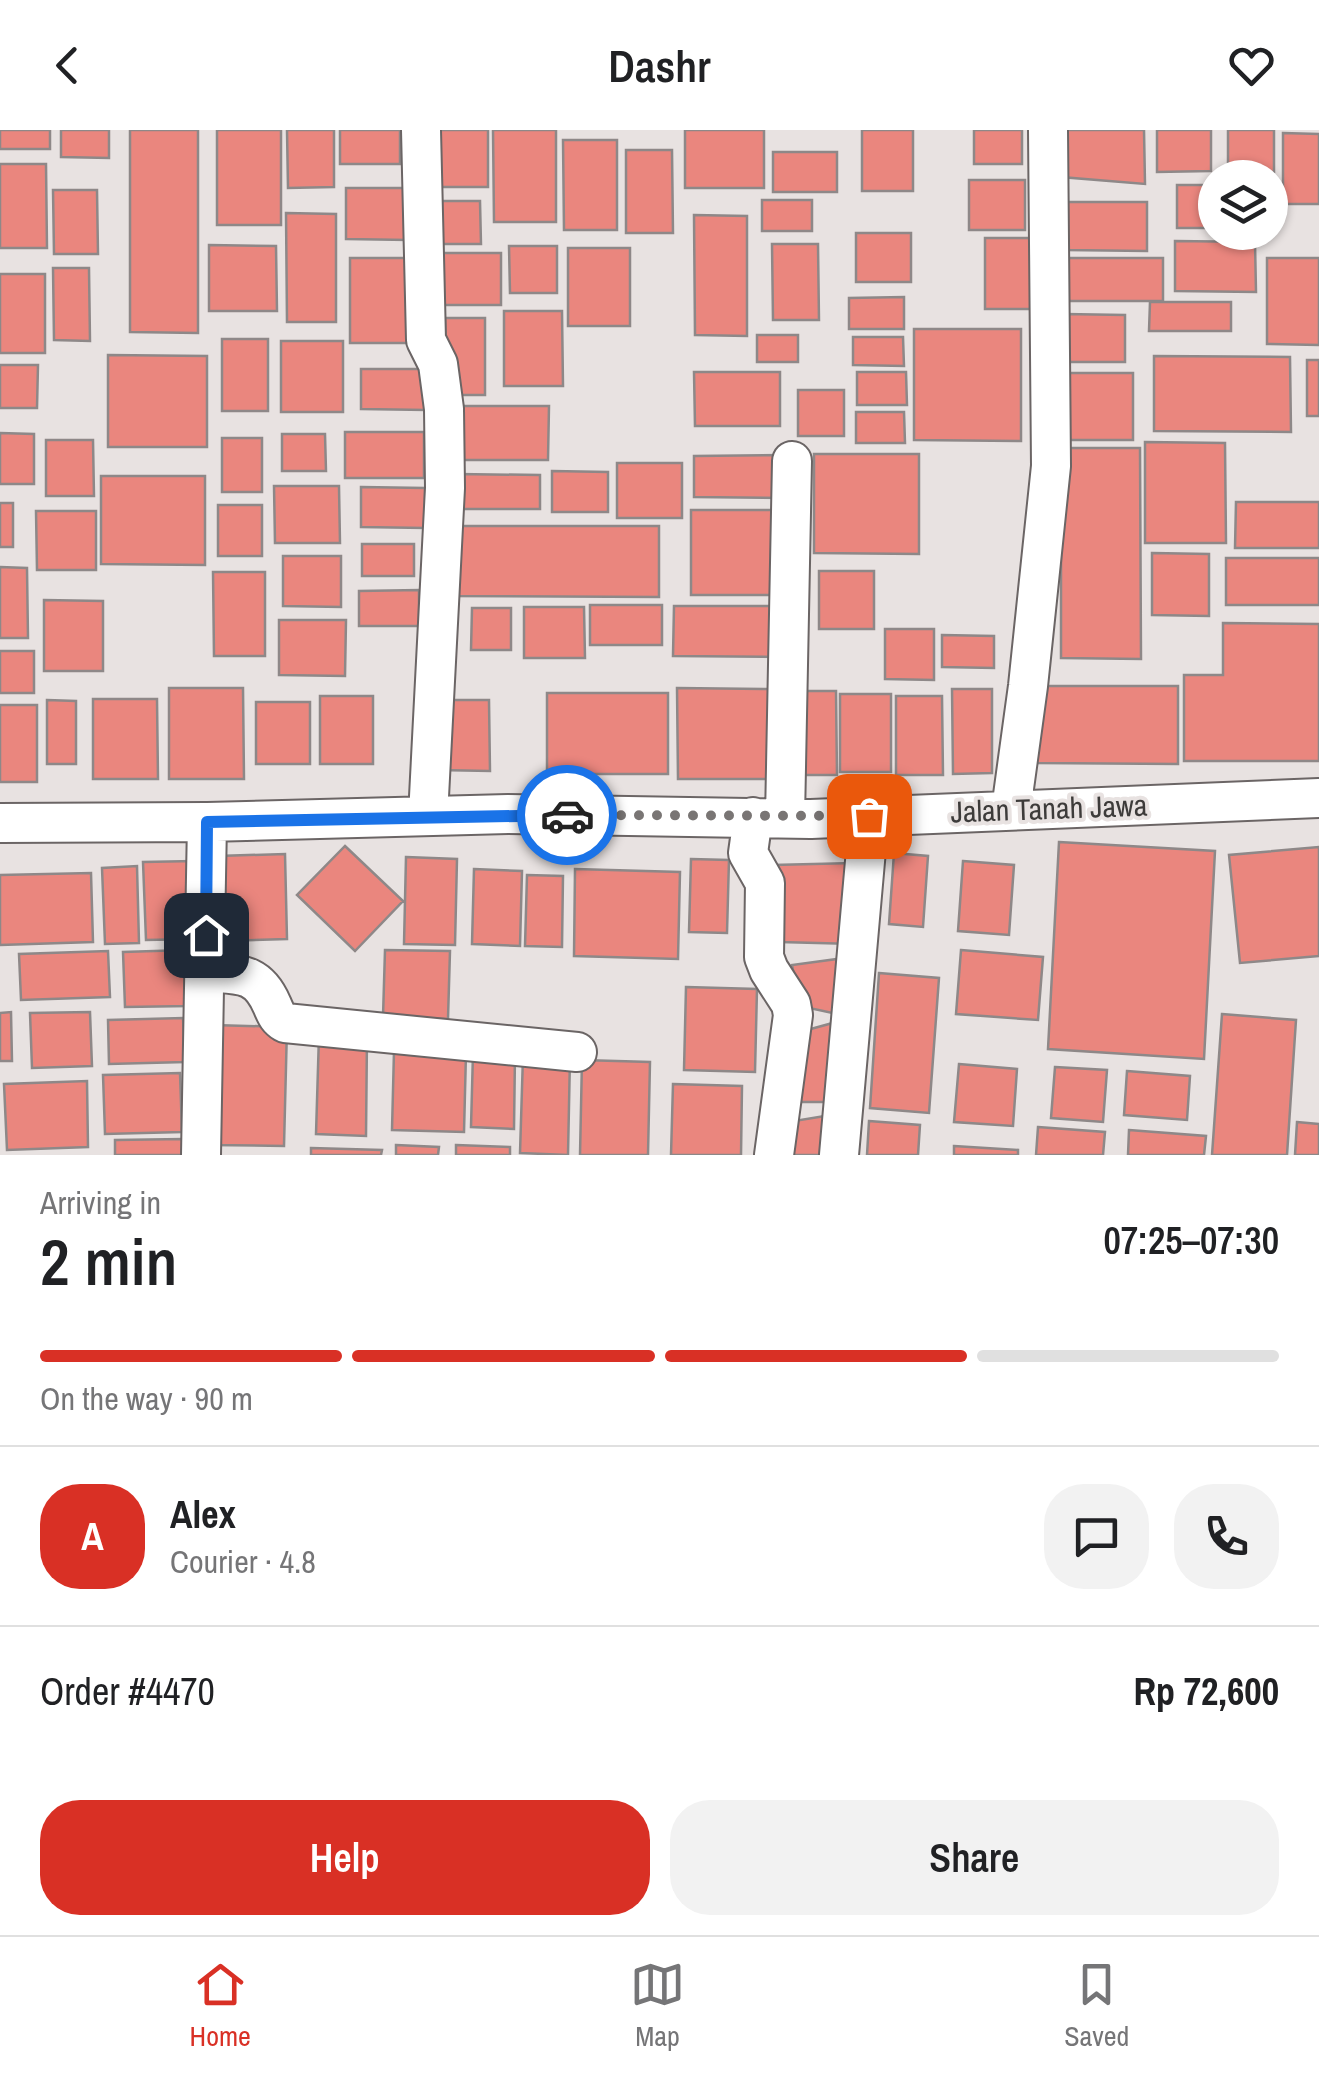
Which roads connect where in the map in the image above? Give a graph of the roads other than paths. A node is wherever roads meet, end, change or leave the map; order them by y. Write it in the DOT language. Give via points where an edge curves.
graph roads {
  1 [pos="421,130"];
  2 [pos="1048,130"];
  3 [pos="792,461"];
  4 [pos="1319,798"];
  5 [pos="1012,810"];
  6 [pos="428,816"];
  7 [pos="869,816"];
  8 [pos="769,818"];
  9 [pos="207,822"];
  10 [pos="0,824"];
  11 [pos="205,972"];
  12 [pos="577,1052"];
  13 [pos="201,1155"];
  14 [pos="774,1155"];
  15 [pos="838,1155"];
  1 -- 6 [label="street" via="426,340 438,364 444,409"];
  2 -- 5 [label="street" via="1050,466"];
  3 -- 8 [label="street"];
  4 -- 5 [label="street, Jalan Tanah Jawa"];
  5 -- 7 [label="street, Jalan Tanah Jawa"];
  6 -- 8 [label="street, Jalan Tanah Jawa"];
  6 -- 9 [label="street, Jalan Tanah Jawa"];
  7 -- 8 [label="street, Jalan Tanah Jawa"];
  7 -- 15 [label="street"];
  8 -- 14 [label="street" via="748,854 765,883 764,957 793,1015"];
  9 -- 10 [label="street, Jalan Tanah Jawa"];
  9 -- 11 [label="street"];
  11 -- 12 [label="street" via="253,978 285,1024"];
  11 -- 13 [label="street"];
}
